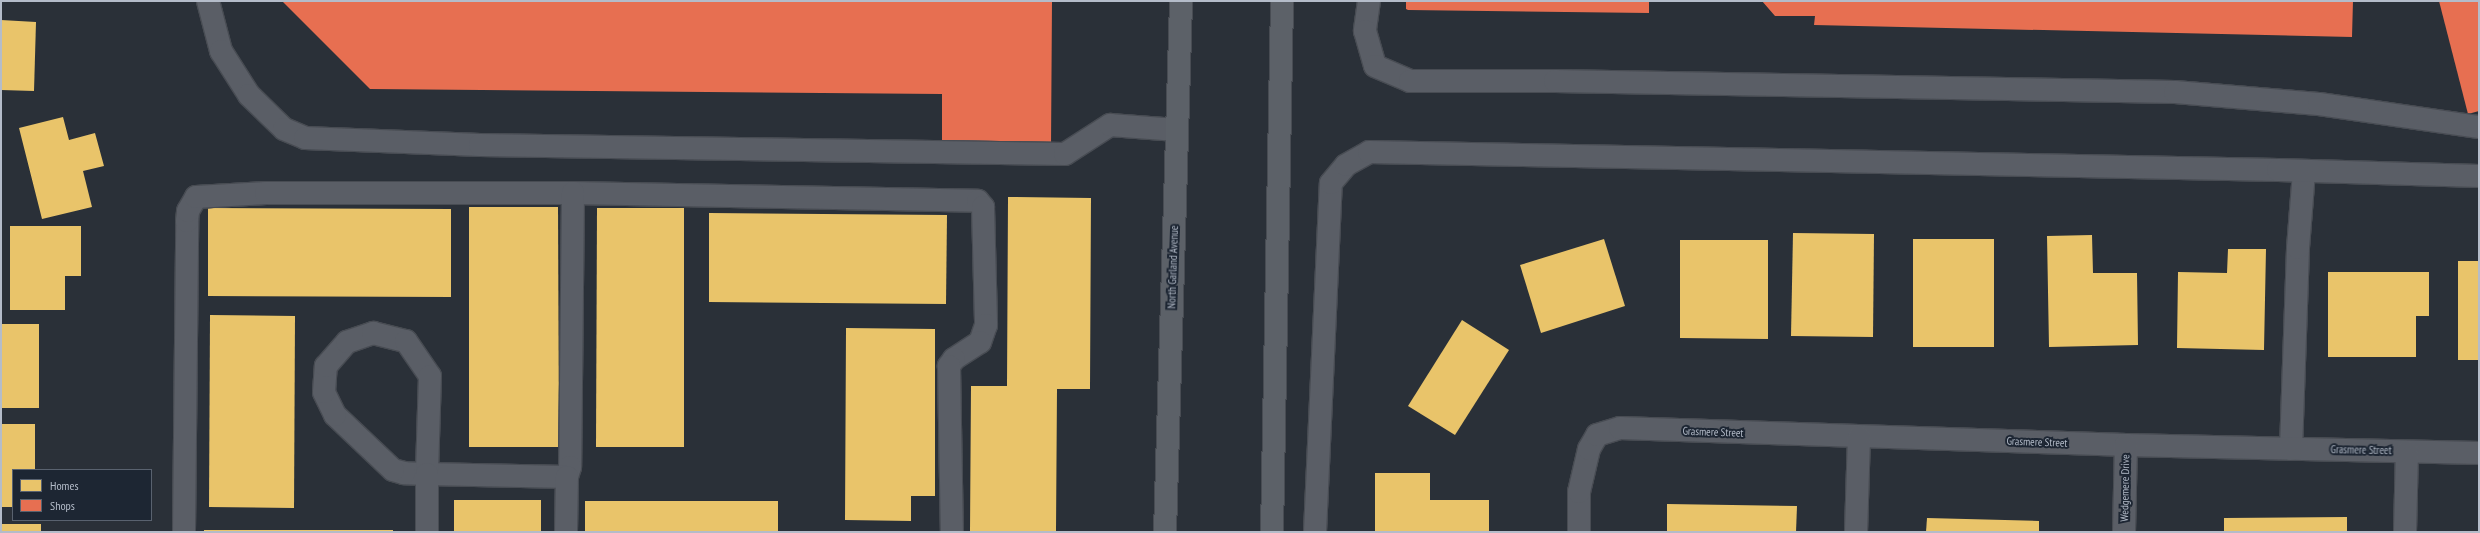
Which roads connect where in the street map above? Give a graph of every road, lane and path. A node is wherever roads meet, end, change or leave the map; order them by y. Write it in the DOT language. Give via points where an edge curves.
graph roads {
  1 [pos="208,1"];
  2 [pos="1181,1"];
  3 [pos="1282,1"];
  4 [pos="1369,1"];
  5 [pos="2479,127"];
  6 [pos="1177,130"];
  7 [pos="2304,171"];
  8 [pos="2479,176"];
  9 [pos="573,194"];
  10 [pos="1859,437"];
  11 [pos="2126,445"];
  12 [pos="2291,449"];
  13 [pos="2407,452"];
  14 [pos="2479,453"];
  15 [pos="427,474"];
  16 [pos="567,477"];
  17 [pos="184,532"];
  18 [pos="427,532"];
  19 [pos="566,532"];
  20 [pos="952,532"];
  21 [pos="1165,532"];
  22 [pos="1272,532"];
  23 [pos="1315,532"];
  24 [pos="1579,532"];
  25 [pos="1856,532"];
  26 [pos="2124,532"];
  27 [pos="2405,532"];
  1 -- 6 [label="street" via="221,51 249,95 284,129 305,138 480,146 1065,154 1110,125"];
  2 -- 6 [label="main road, North Garland Avenue"];
  3 -- 22 [label="main road"];
  4 -- 5 [label="street" via="1365,31 1376,66 1410,81 1563,81 2175,92 2319,104"];
  6 -- 21 [label="main road, North Garland Avenue"];
  7 -- 8 [label="street"];
  7 -- 12 [label="street" via="2298,248"];
  7 -- 23 [label="street" via="1369,152 1346,165 1331,183"];
  9 -- 16 [label="street" via="570,467"];
  9 -- 17 [label="street" via="266,194 196,197 188,211 187,220"];
  9 -- 20 [label="street" via="978,201 983,207 986,325 980,342 954,359 949,366"];
  10 -- 11 [label="street, Grasmere Street"];
  10 -- 24 [label="street, Grasmere Street" via="1620,428 1597,435 1588,449 1579,492"];
  10 -- 25 [label="street"];
  11 -- 12 [label="street, Grasmere Street"];
  11 -- 26 [label="street, Wedgemere Drive"];
  12 -- 13 [label="street, Grasmere Street"];
  13 -- 14 [label="street, Grasmere Street"];
  13 -- 27 [label="street"];
  15 -- 15 [label="street" via="430,376 406,341 373,333 347,342 326,366 324,392 335,415 393,470"];
  15 -- 16 [label="street"];
  15 -- 18 [label="street"];
  16 -- 19 [label="street"];
}
